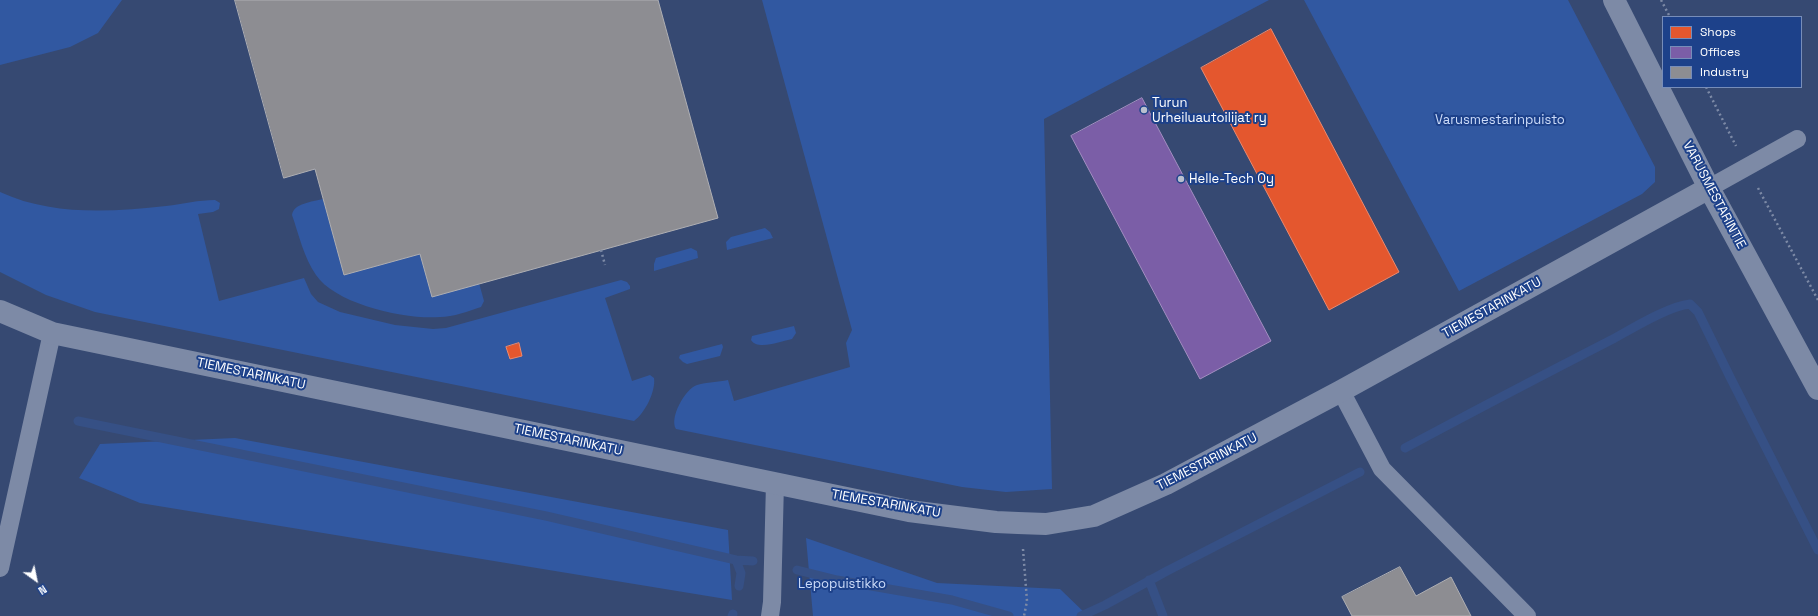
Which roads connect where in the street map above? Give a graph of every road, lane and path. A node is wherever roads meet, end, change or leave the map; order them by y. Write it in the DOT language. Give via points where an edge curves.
graph roads {
  1 [pos="1614,0"];
  2 [pos="1661,0"];
  3 [pos="1669,16"];
  4 [pos="1707,88"];
  5 [pos="1797,139"];
  6 [pos="1747,167"];
  7 [pos="1709,188"];
  8 [pos="601,250"];
  9 [pos="605,265"];
  10 [pos="1818,300"];
  11 [pos="0,310"];
  12 [pos="52,333"];
  13 [pos="1818,389"];
  14 [pos="1341,392"];
  15 [pos="775,483"];
  16 [pos="7,502"];
  17 [pos="1018,523"];
  18 [pos="0,568"];
  19 [pos="770,616"];
  20 [pos="1024,616"];
  21 [pos="1527,616"];
  1 -- 7 [label="street, VARUSMESTARINTIE"];
  2 -- 3 [label="path"];
  4 -- 6 [label="path"];
  5 -- 6 [label="lane"];
  6 -- 7 [label="lane"];
  6 -- 10 [label="path"];
  7 -- 13 [label="street, VARUSMESTARINTIE"];
  7 -- 14 [label="street, TIEMESTARINKATU"];
  8 -- 9 [label="path"];
  11 -- 12 [label="street, TIEMESTARINKATU"];
  12 -- 15 [label="street, TIEMESTARINKATU"];
  12 -- 16 [label="lane"];
  14 -- 17 [label="street, TIEMESTARINKATU" via="1166,484 1094,516 1046,524"];
  14 -- 21 [label="lane" via="1382,469"];
  15 -- 17 [label="street, TIEMESTARINKATU" via="909,511"];
  15 -- 19 [label="lane"];
  16 -- 18 [label="lane"];
  17 -- 20 [label="path" via="1027,600"];
}
